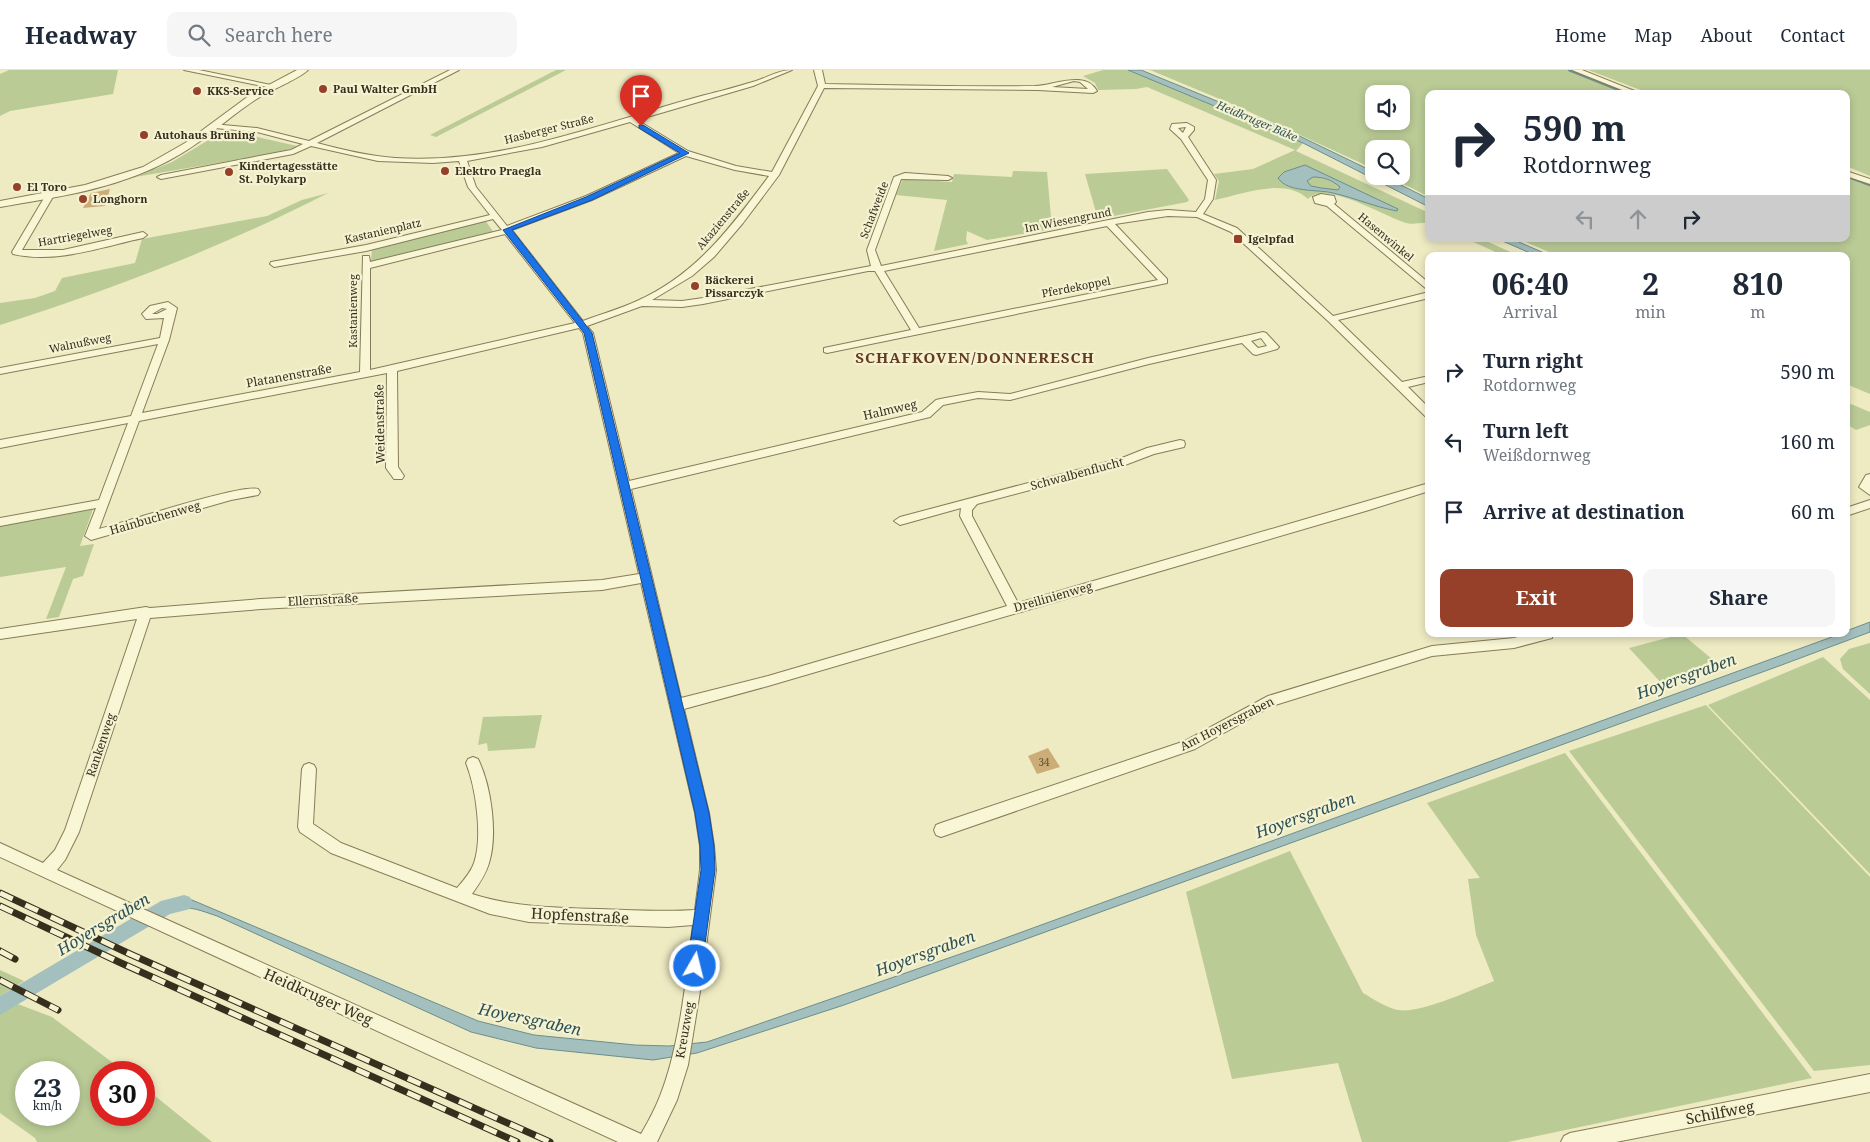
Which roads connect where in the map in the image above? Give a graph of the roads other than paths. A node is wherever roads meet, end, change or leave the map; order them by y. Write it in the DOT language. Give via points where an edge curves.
graph roads {
  1 [pos="188,70"];
  2 [pos="304,70"];
  3 [pos="455,70"];
  4 [pos="818,70"];
  5 [pos="1576,70"];
  6 [pos="780,71"];
  7 [pos="272,86"];
  8 [pos="822,86"];
  9 [pos="1038,88"];
  10 [pos="1628,90"];
  11 [pos="630,119"];
  12 [pos="215,126"];
  13 [pos="1184,137"];
  14 [pos="309,144"];
  15 [pos="685,153"];
  16 [pos="462,160"];
  17 [pos="1850,174"];
  18 [pos="775,175"];
  19 [pos="160,177"];
  20 [pos="948,178"];
  21 [pos="1870,182"];
  22 [pos="50,195"];
  23 [pos="0,204"];
  24 [pos="1328,204"];
  25 [pos="1198,215"];
  26 [pos="495,216"];
  27 [pos="1109,223"];
  28 [pos="507,230"];
  29 [pos="143,235"];
  30 [pos="366,248"];
  31 [pos="274,264"];
  32 [pos="366,266"];
  33 [pos="879,269"];
  34 [pos="1425,285"];
  35 [pos="1425,296"];
  36 [pos="641,303"];
  37 [pos="168,313"];
  38 [pos="1331,319"];
  39 [pos="580,324"];
  40 [pos="916,331"];
  41 [pos="1244,339"];
  42 [pos="164,340"];
  43 [pos="827,350"];
  44 [pos="392,369"];
  45 [pos="0,370"];
  46 [pos="365,375"];
  47 [pos="1425,380"];
  48 [pos="1400,386"];
  49 [pos="1425,410"];
  50 [pos="134,417"];
  51 [pos="0,444"];
  52 [pos="1180,444"];
  53 [pos="398,476"];
  54 [pos="1870,478"];
  55 [pos="625,486"];
  56 [pos="1425,488"];
  57 [pos="1870,491"];
  58 [pos="254,492"];
  59 [pos="973,501"];
  60 [pos="103,503"];
  61 [pos="1870,504"];
  62 [pos="1850,511"];
  63 [pos="900,521"];
  64 [pos="0,522"];
  65 [pos="647,577"];
  66 [pos="1014,608"];
  67 [pos="146,612"];
  68 [pos="0,634"];
  69 [pos="1536,637"];
  70 [pos="676,706"];
  71 [pos="473,763"];
  72 [pos="309,768"];
  73 [pos="941,830"];
  74 [pos="0,850"];
  75 [pos="44,872"];
  76 [pos="460,897"];
  77 [pos="702,917"];
  78 [pos="1870,1083"];
  79 [pos="638,1142"];
  80 [pos="647,1142"];
  81 [pos="1570,1142"];
  1 -- 7 [label="street"];
  2 -- 7 [label="street"];
  3 -- 14 [label="street"];
  4 -- 8 [label="street"];
  5 -- 10 [label="street"];
  6 -- 11 [label="street, Hasberger Straße"];
  7 -- 12 [label="street"];
  8 -- 9 [label="street"];
  8 -- 18 [label="street, Akazienstraße"];
  9 -- 9 [label="street" via="1074,92 1093,91 1082,80 1074,79"];
  11 -- 15 [label="street"];
  11 -- 16 [label="street, Hasberger Straße" via="546,143"];
  12 -- 14 [label="street, Hasberger Straße" via="255,130"];
  12 -- 22 [label="street" via="184,149 139,171 108,182"];
  13 -- 25 [label="street" via="1212,180 1209,200"];
  14 -- 16 [label="street, Hasberger Straße" via="384,159"];
  14 -- 19 [label="street" via="293,152"];
  15 -- 18 [label="street" via="735,168"];
  15 -- 28 [label="street" via="589,198"];
  16 -- 26 [label="street, Kreuzweg" via="472,187"];
  17 -- 21 [label="street"];
  18 -- 36 [label="street, Akazienstraße" via="711,255 689,274"];
  20 -- 33 [label="street, Schafweide" via="898,177 871,250"];
  22 -- 23 [label="street"];
  22 -- 29 [label="street, Hartriegelweg" via="16,252 65,251"];
  24 -- 34 [label="street, Hasenwinkel"];
  25 -- 27 [label="street, Im Wiesengrund" via="1168,213"];
  25 -- 38 [label="street, Im Wiesengrund" via="1234,230"];
  26 -- 28 [label="street, Kreuzweg"];
  26 -- 30 [label="street, Kastanienplatz"];
  27 -- 33 [label="street, Im Wiesengrund"];
  27 -- 40 [label="street, Pferdekoppel" via="1164,281"];
  28 -- 32 [label="street"];
  28 -- 39 [label="street, Kreuzweg"];
  30 -- 31 [label="street, Kastanienplatz"];
  30 -- 32 [label="street, Kastanienweg"];
  32 -- 46 [label="street, Kastanienweg"];
  33 -- 36 [label="street, Im Wiesengrund" via="868,268 682,304"];
  33 -- 40 [label="street"];
  35 -- 38 [label="street"];
  36 -- 39 [label="street, Akazienstraße"];
  37 -- 42 [label="street, Hainbuchenweg"];
  38 -- 48 [label="street, Im Wiesengrund"];
  39 -- 44 [label="street, Platanenstraße"];
  39 -- 55 [label="street, Kreuzweg" via="588,333"];
  40 -- 43 [label="street, Pferdekoppel"];
  41 -- 55 [label="street, Halmweg" via="1010,397 978,395 940,402 926,415"];
  42 -- 45 [label="street, Walnußweg"];
  42 -- 50 [label="street, Hainbuchenweg"];
  44 -- 46 [label="street, Platanenstraße"];
  44 -- 53 [label="street, Weidenstraße" via="392,468"];
  46 -- 50 [label="street, Platanenstraße"];
  47 -- 48 [label="street"];
  48 -- 49 [label="street, Im Wiesengrund"];
  50 -- 51 [label="street, Platanenstraße"];
  50 -- 60 [label="street, Hainbuchenweg"];
  52 -- 59 [label="street, Schwalbenflucht"];
  54 -- 57 [label="street" via="1865,487"];
  55 -- 65 [label="street, Kreuzweg"];
  56 -- 66 [label="street, Dreilinienweg"];
  58 -- 60 [label="street, Hainbuchenweg" via="91,536"];
  59 -- 63 [label="street, Schwalbenflucht"];
  59 -- 66 [label="street" via="966,508 966,516"];
  60 -- 64 [label="street"];
  61 -- 62 [label="street"];
  65 -- 67 [label="street, Ellernstraße" via="602,584"];
  65 -- 70 [label="street, Kreuzweg"];
  66 -- 70 [label="street, Dreilinienweg"];
  67 -- 68 [label="street, Ellernstraße"];
  67 -- 75 [label="street, Rankenweg" via="69,838 60,855"];
  69 -- 73 [label="street, Am Hoyersgraben" via="1514,643 1432,651 1268,702 1190,745"];
  70 -- 77 [label="street, Kreuzweg" via="707,846 708,870"];
  71 -- 76 [label="street" via="480,784 485,840 483,860 475,878"];
  72 -- 76 [label="street, Hopfenstraße" via="305,827 336,848"];
  74 -- 75 [label="street, Heidkruger Weg"];
  75 -- 79 [label="street, Heidkruger Weg"];
  76 -- 77 [label="street, Hopfenstraße" via="490,907 529,914 668,919"];
  77 -- 80 [label="street, Kreuzweg" via="678,1065 668,1100"];
  78 -- 81 [label="street, Schilfweg"];
}
